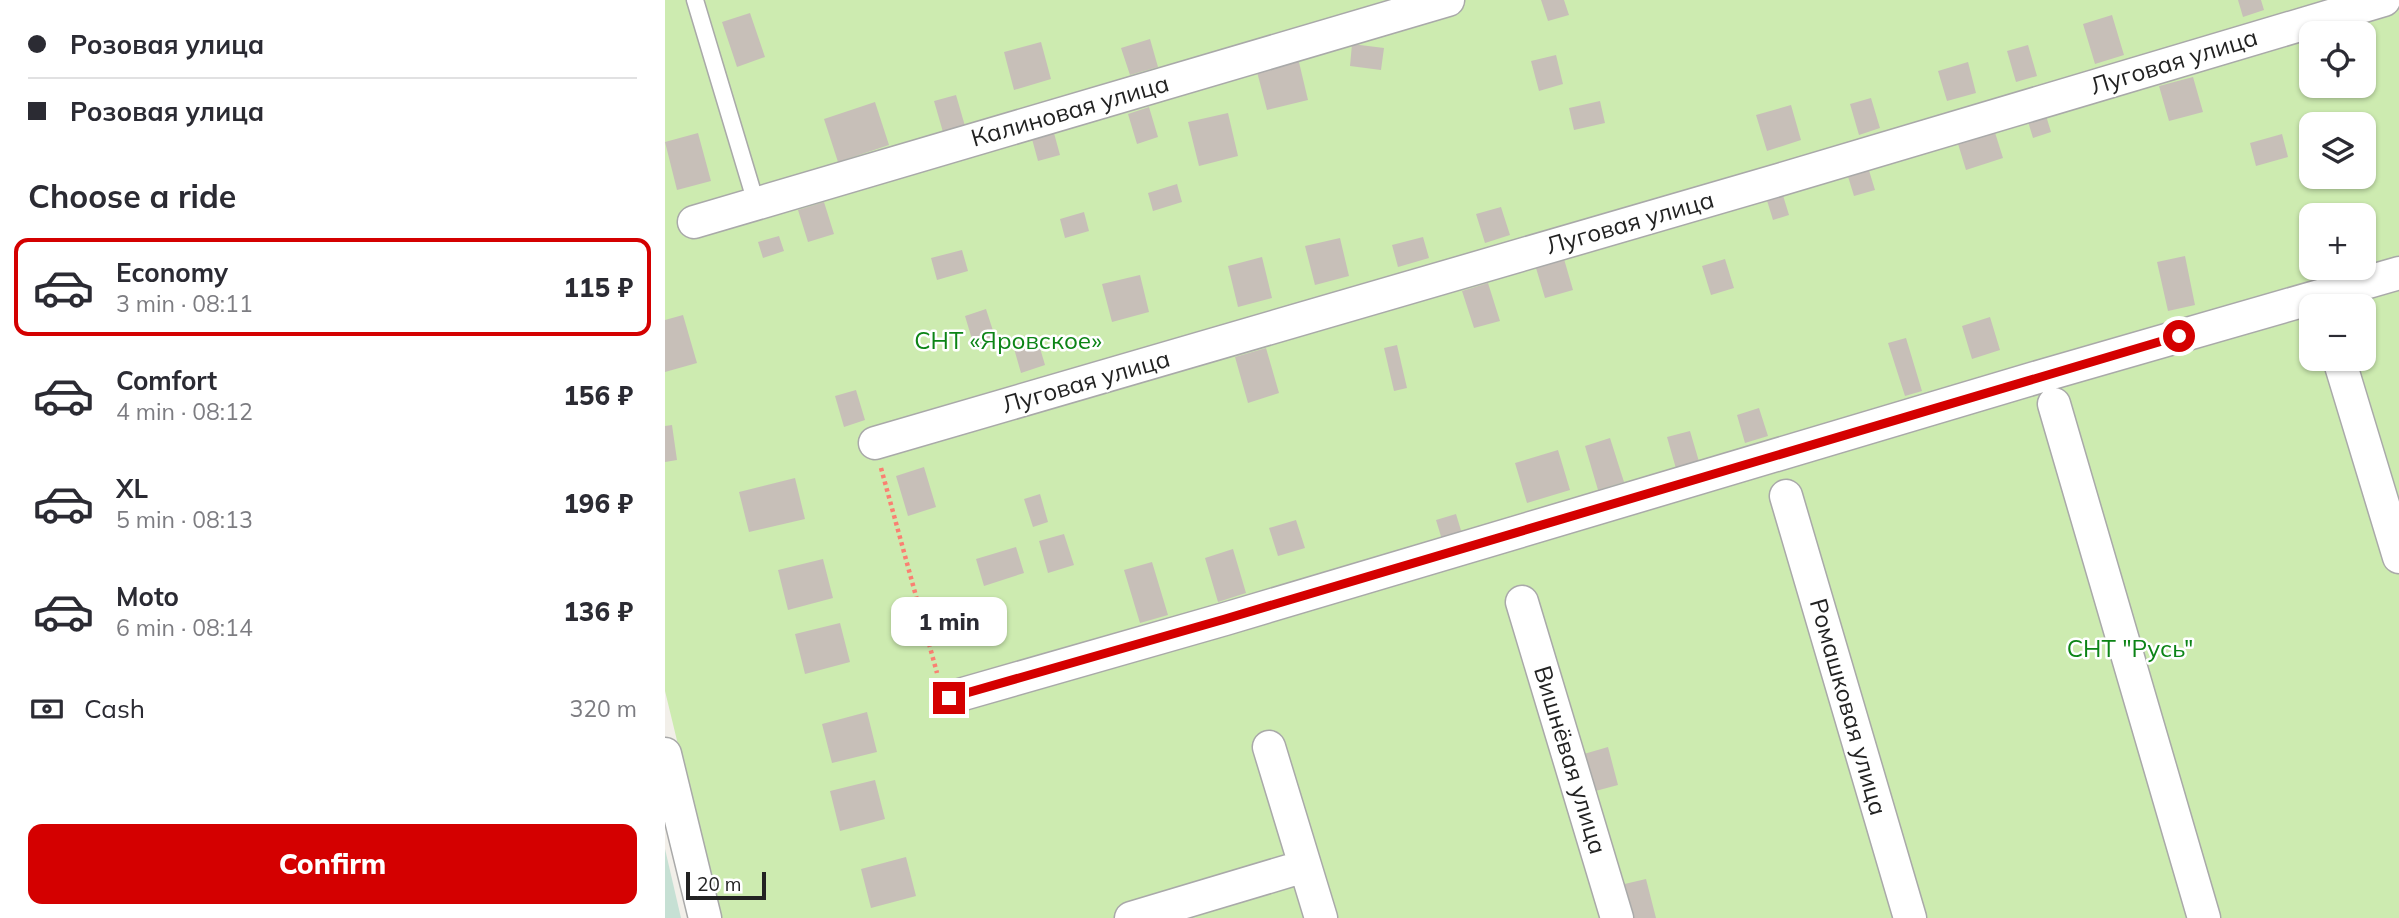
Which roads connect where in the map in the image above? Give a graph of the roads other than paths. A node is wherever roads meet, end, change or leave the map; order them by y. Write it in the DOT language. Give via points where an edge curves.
graph roads {
  1 [pos="695,0"];
  2 [pos="1448,0"];
  3 [pos="2384,0"];
  4 [pos="756,203"];
  5 [pos="694,222"];
  6 [pos="2399,273"];
  7 [pos="2343,371"];
  8 [pos="2054,404"];
  9 [pos="875,443"];
  10 [pos="1786,496"];
  11 [pos="2399,557"];
  12 [pos="1523,602"];
  13 [pos="949,698"];
  14 [pos="1269,747"];
  15 [pos="665,754"];
  16 [pos="1305,866"];
  17 [pos="705,918"];
  18 [pos="1131,918"];
  19 [pos="1321,918"];
  20 [pos="1617,918"];
  21 [pos="1910,918"];
  22 [pos="2204,918"];
  1 -- 4 [label="lane"];
  2 -- 4 [label="street, Калиновая улица"];
  3 -- 9 [label="street, Луговая улица"];
  4 -- 5 [label="street, Калиновая улица"];
  6 -- 13 [label="street"];
  7 -- 11 [label="street"];
  8 -- 22 [label="street"];
  10 -- 21 [label="street, Ромашковая улица"];
  12 -- 20 [label="street, Вишнёвая улица"];
  14 -- 16 [label="street"];
  15 -- 17 [label="street"];
  16 -- 18 [label="street"];
  16 -- 19 [label="street"];
}
